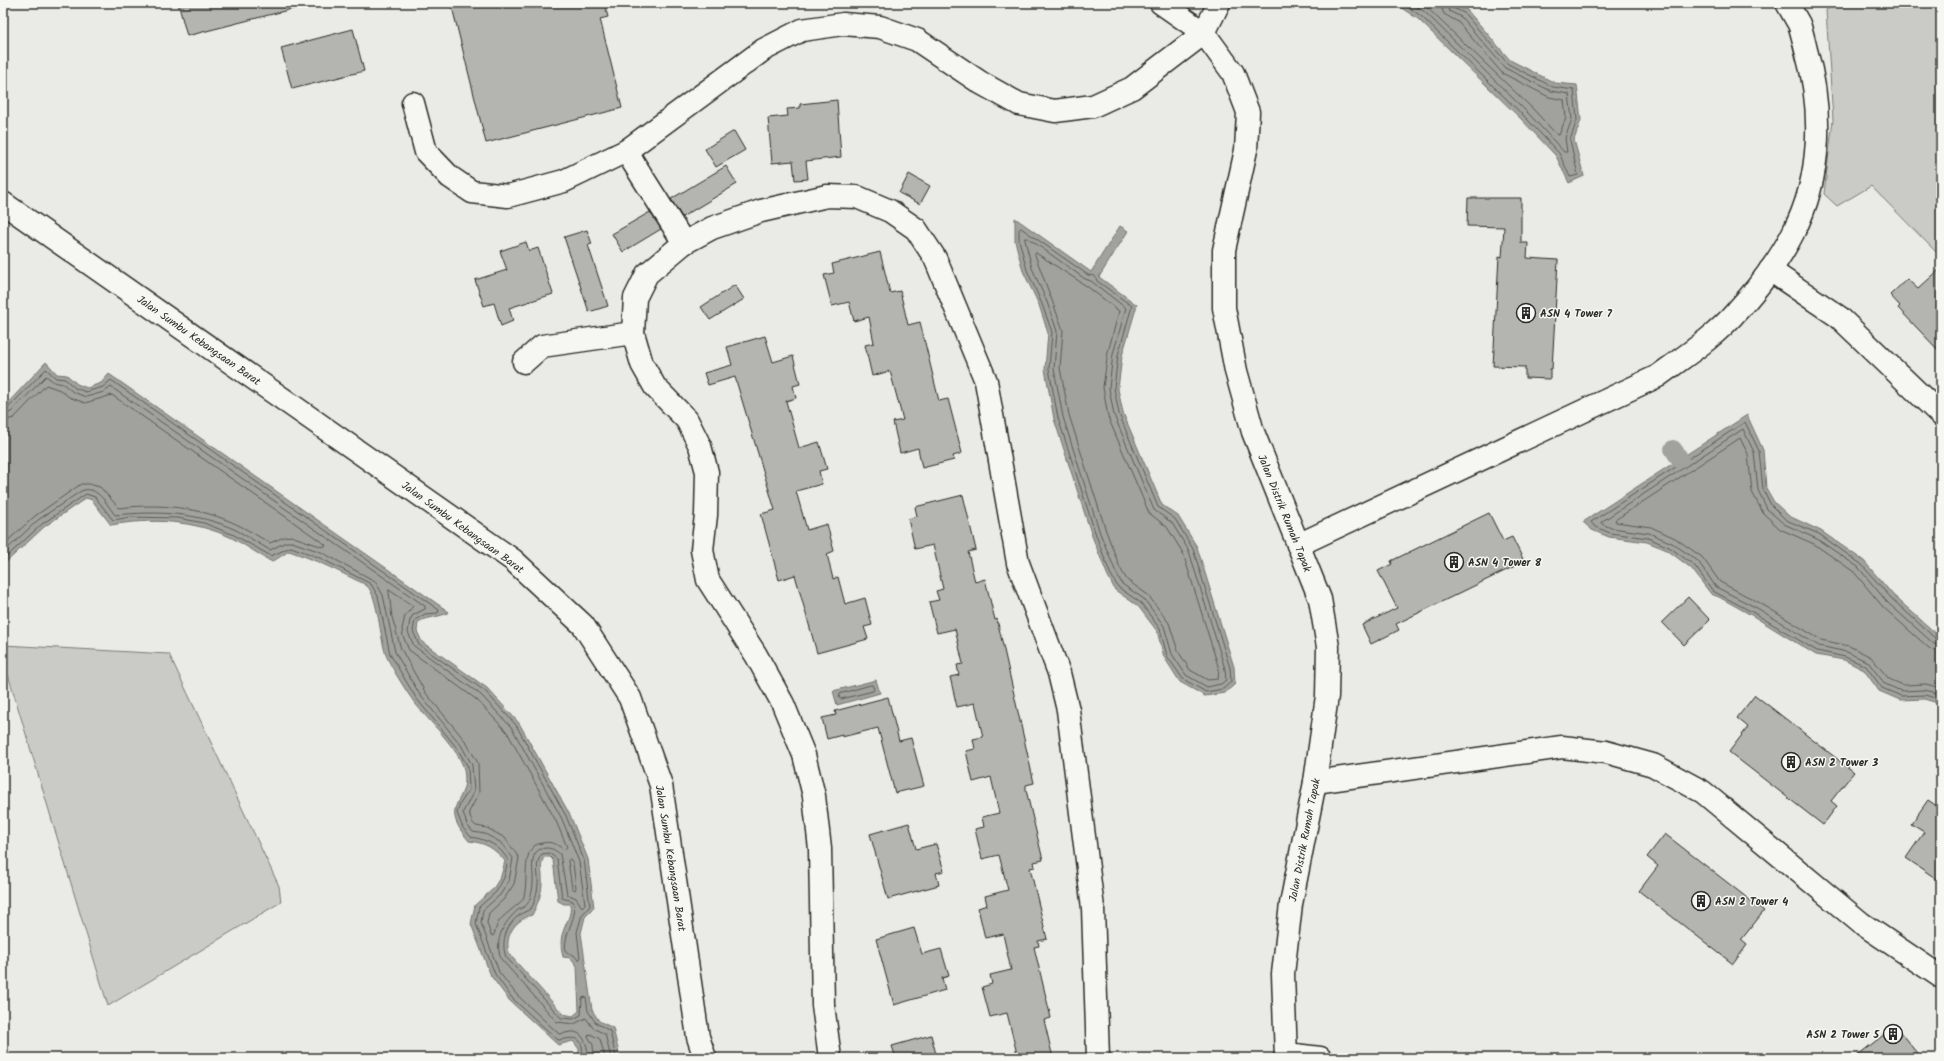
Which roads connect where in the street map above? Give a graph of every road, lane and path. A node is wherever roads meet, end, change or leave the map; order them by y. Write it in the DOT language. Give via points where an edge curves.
graph roads {
  1 [pos="1161,3"];
  2 [pos="1219,3"];
  3 [pos="1787,3"];
  4 [pos="1204,33"];
  5 [pos="413,103"];
  6 [pos="626,151"];
  7 [pos="3,203"];
  8 [pos="684,243"];
  9 [pos="1770,270"];
  10 [pos="633,333"];
  11 [pos="524,362"];
  12 [pos="1941,416"];
  13 [pos="1298,545"];
  14 [pos="1316,782"];
  15 [pos="1941,977"];
  16 [pos="1286,1056"];
  17 [pos="705,1058"];
  18 [pos="830,1058"];
  19 [pos="1098,1058"];
  20 [pos="1320,1058"];
  1 -- 4 [label="street, Jalan Distrik Rumah Tapak"];
  2 -- 4 [label="street"];
  3 -- 9 [label="street" via="1799,25 1810,65 1817,112 1815,161 1805,204 1794,233"];
  4 -- 6 [label="street" via="1132,88 1093,106 1055,111 1019,104 981,83 917,40 880,27 843,24 802,30 764,50"];
  4 -- 13 [label="street, Jalan Distrik Rumah Tapak" via="1233,73 1248,112 1246,150 1224,250 1224,308 1236,371 1253,432"];
  5 -- 6 [label="street" via="426,152 450,177 472,192 508,196 536,189 564,181"];
  6 -- 8 [label="street"];
  7 -- 17 [label="street, Jalan Sumbu Kebangsaan Barat" via="513,560 584,625 630,698 661,785 698,1037"];
  8 -- 10 [label="street" via="647,274 635,298"];
  8 -- 19 [label="street" via="712,228 761,211 827,196 857,197 890,211 916,229 935,258 986,380 1018,563 1059,673 1068,710 1093,908"];
  9 -- 12 [label="street" via="1839,317"];
  9 -- 13 [label="street" via="1736,312 1706,340 1658,376"];
  10 -- 11 [label="street" via="542,346"];
  10 -- 18 [label="street" via="642,364 655,387 687,420 700,446 707,472 702,550 708,580 756,655 782,704 804,755 814,796 820,849 823,1005"];
  13 -- 14 [label="street, Jalan Distrik Rumah Tapak" via="1320,599 1328,647 1327,696"];
  14 -- 15 [label="street" via="1562,747 1606,752 1653,765 1702,792 1861,923"];
  14 -- 16 [label="street, Jalan Distrik Rumah Tapak" via="1291,904 1283,974"];
  16 -- 20 [label="street"];
}
